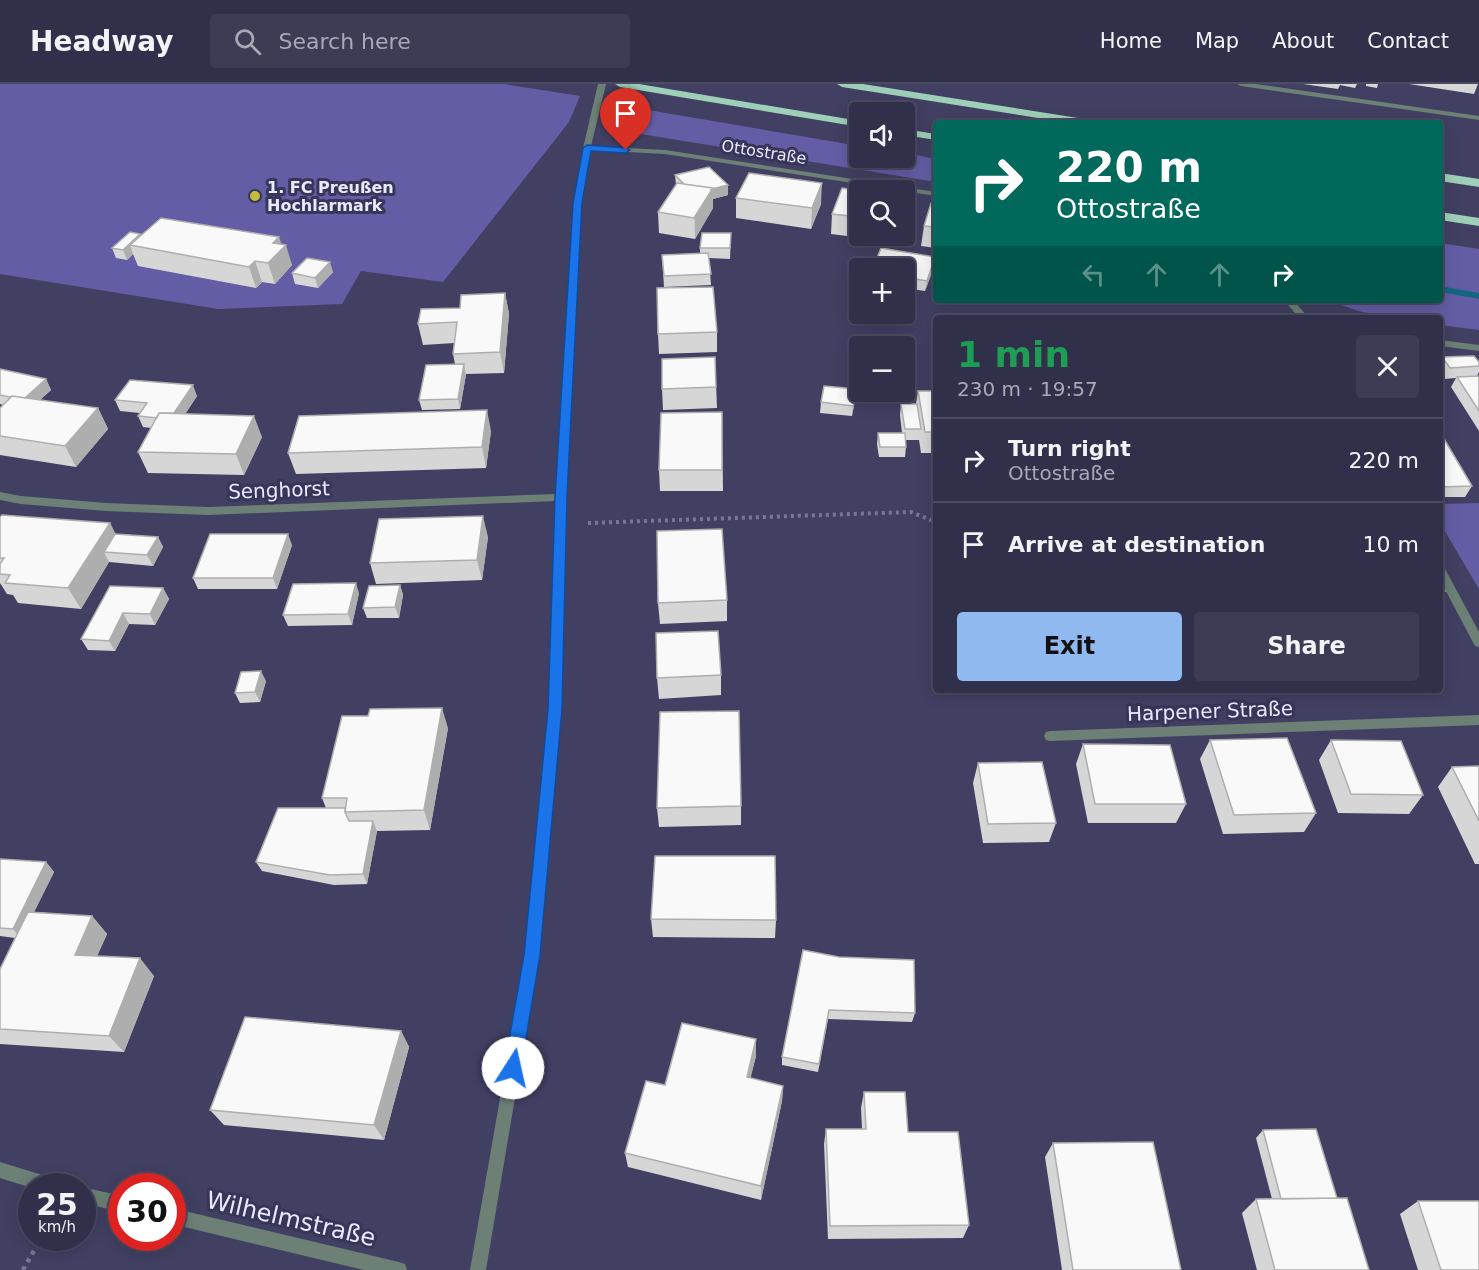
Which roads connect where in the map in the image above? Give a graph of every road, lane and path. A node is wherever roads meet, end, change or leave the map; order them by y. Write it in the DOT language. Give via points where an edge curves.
graph roads {
  1 [pos="602,84"];
  2 [pos="621,84"];
  3 [pos="842,84"];
  4 [pos="1240,84"];
  5 [pos="1479,118"];
  6 [pos="1072,120"];
  7 [pos="849,122"];
  8 [pos="915,134"];
  9 [pos="933,137"];
  10 [pos="587,148"];
  11 [pos="1443,177"];
  12 [pos="1479,183"];
  13 [pos="933,194"];
  14 [pos="1443,216"];
  15 [pos="1479,222"];
  16 [pos="1291,303"];
  17 [pos="1301,315"];
  18 [pos="1443,343"];
  19 [pos="1479,348"];
  20 [pos="0,496"];
  21 [pos="561,497"];
  22 [pos="933,521"];
  23 [pos="560,523"];
  24 [pos="1443,576"];
  25 [pos="1479,643"];
  26 [pos="1479,720"];
  27 [pos="1050,736"];
  28 [pos="0,1170"];
  29 [pos="18,1176"];
  30 [pos="186,1219"];
  31 [pos="34,1251"];
  32 [pos="23,1270"];
  33 [pos="399,1270"];
  34 [pos="478,1270"];
  1 -- 10 [label="street"];
  2 -- 7 [label="highway"];
  3 -- 6 [label="highway"];
  4 -- 5 [label="street"];
  8 -- 9 [label="highway"];
  10 -- 13 [label="street, Ottostraße" via="665,152"];
  10 -- 21 [label="street" via="578,203"];
  11 -- 12 [label="highway"];
  14 -- 15 [label="highway"];
  16 -- 17 [label="street"];
  18 -- 19 [label="street"];
  20 -- 21 [label="street, Senghorst" via="96,506 208,511"];
  21 -- 23 [label="street"];
  22 -- 23 [label="path" via="911,512"];
  23 -- 34 [label="street" via="555,709 532,955"];
  24 -- 25 [label="street"];
  26 -- 27 [label="street, Harpener Straße"];
  28 -- 29 [label="street"];
  30 -- 33 [label="street, Wilhelmstraße"];
  31 -- 32 [label="path"];
}
